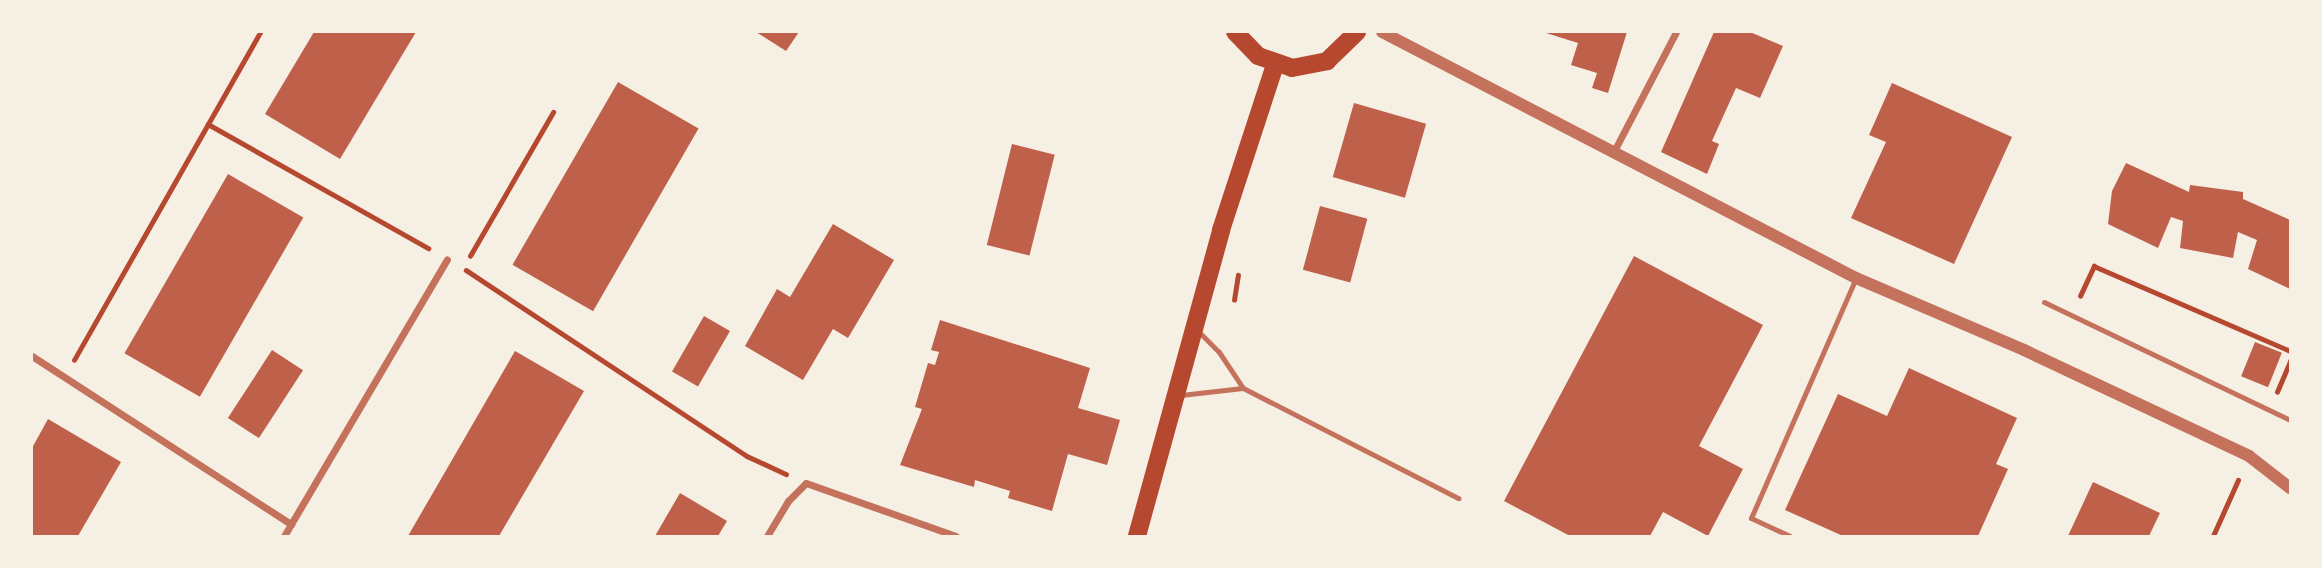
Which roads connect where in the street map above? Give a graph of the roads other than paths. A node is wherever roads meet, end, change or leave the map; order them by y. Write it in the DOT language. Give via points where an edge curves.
graph roads {
  1 [pos="1235,32"];
  2 [pos="1357,32"];
  3 [pos="1382,32"];
  4 [pos="1676,32"];
  5 [pos="1275,65"];
  6 [pos="1612,153"];
  7 [pos="447,259"];
  8 [pos="1856,278"];
  9 [pos="2044,302"];
  10 [pos="1197,330"];
  11 [pos="32,356"];
  12 [pos="1243,388"];
  13 [pos="1178,395"];
  14 [pos="2291,420"];
  15 [pos="2291,488"];
  16 [pos="1458,498"];
  17 [pos="291,524"];
  18 [pos="284,537"];
  19 [pos="767,537"];
  20 [pos="956,537"];
  21 [pos="1138,537"];
  22 [pos="1790,537"];
  1 -- 5 [label="main road" via="1258,57"];
  2 -- 5 [label="main road" via="1326,61 1300,67"];
  3 -- 6 [label="street"];
  4 -- 6 [label="street"];
  5 -- 10 [label="main road" via="1222,230"];
  6 -- 8 [label="street"];
  7 -- 17 [label="street"];
  8 -- 15 [label="street" via="2024,350 2249,456"];
  8 -- 22 [label="lane" via="1751,518"];
  9 -- 14 [label="lane"];
  10 -- 12 [label="lane" via="1219,352"];
  10 -- 13 [label="main road"];
  11 -- 17 [label="street"];
  12 -- 13 [label="lane"];
  12 -- 16 [label="lane"];
  13 -- 21 [label="main road"];
  17 -- 18 [label="street"];
  19 -- 20 [label="street" via="788,501 806,483"];
}
